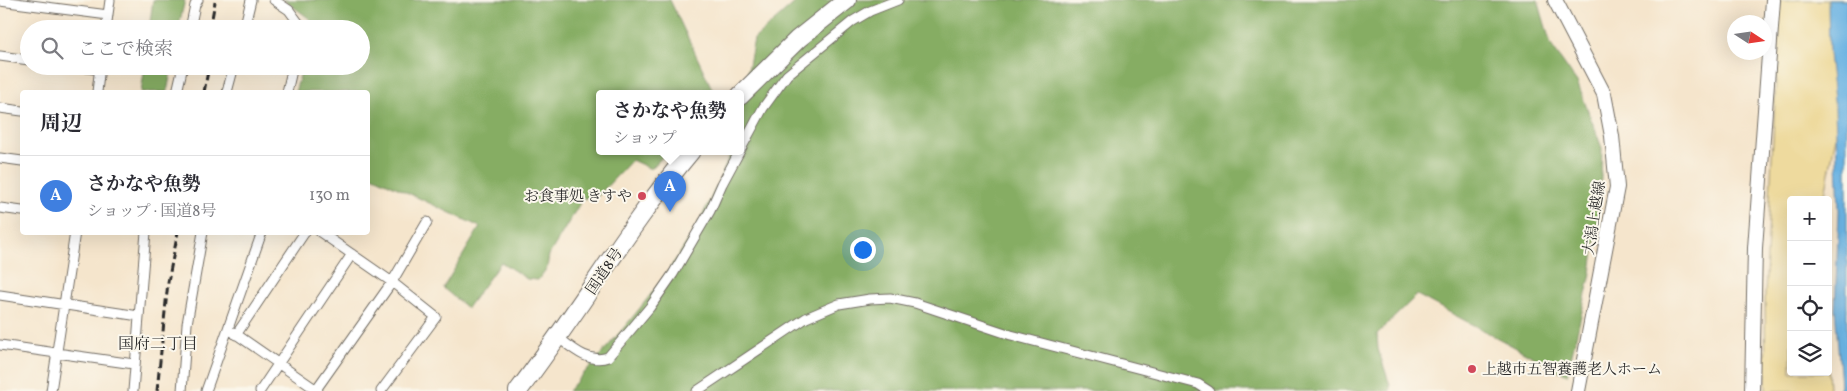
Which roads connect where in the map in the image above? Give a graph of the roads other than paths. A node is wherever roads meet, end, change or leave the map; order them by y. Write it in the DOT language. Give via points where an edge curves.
graph roads {
  1 [pos="0,0"];
  2 [pos="110,0"];
  3 [pos="198,0"];
  4 [pos="251,0"];
  5 [pos="274,0"];
  6 [pos="847,0"];
  7 [pos="898,0"];
  8 [pos="1555,0"];
  9 [pos="1773,0"];
  10 [pos="108,15"];
  11 [pos="107,20"];
  12 [pos="192,20"];
  13 [pos="246,20"];
  14 [pos="298,20"];
  15 [pos="0,56"];
  16 [pos="20,59"];
  17 [pos="99,75"];
  18 [pos="180,75"];
  19 [pos="232,75"];
  20 [pos="290,75"];
  21 [pos="96,90"];
  22 [pos="177,90"];
  23 [pos="228,90"];
  24 [pos="287,90"];
  25 [pos="744,92"];
  26 [pos="0,108"];
  27 [pos="20,111"];
  28 [pos="744,144"];
  29 [pos="688,155"];
  30 [pos="738,155"];
  31 [pos="0,158"];
  32 [pos="20,161"];
  33 [pos="0,208"];
  34 [pos="20,211"];
  35 [pos="427,222"];
  36 [pos="75,235"];
  37 [pos="146,235"];
  38 [pos="202,235"];
  39 [pos="261,235"];
  40 [pos="303,235"];
  41 [pos="324,235"];
  42 [pos="352,254"];
  43 [pos="392,282"];
  44 [pos="0,295"];
  45 [pos="65,304"];
  46 [pos="139,316"];
  47 [pos="227,328"];
  48 [pos="236,335"];
  49 [pos="559,338"];
  50 [pos="0,345"];
  51 [pos="57,353"];
  52 [pos="134,364"];
  53 [pos="277,364"];
  54 [pos="316,390"];
  55 [pos="51,391"];
  56 [pos="133,391"];
  57 [pos="182,391"];
  58 [pos="206,391"];
  59 [pos="260,391"];
  60 [pos="381,391"];
  61 [pos="518,391"];
  62 [pos="697,391"];
  63 [pos="1209,391"];
  64 [pos="1578,391"];
  65 [pos="1752,391"];
  1 -- 10 [label="street"];
  2 -- 10 [label="street"];
  3 -- 12 [label="street"];
  4 -- 13 [label="street"];
  5 -- 14 [label="street"];
  6 -- 25 [label="highway" via="798,39"];
  7 -- 28 [label="street" via="853,21 787,75"];
  8 -- 64 [label="main road, 大潟上越線" via="1604,94 1617,187"];
  9 -- 65 [label="main road" via="1755,248"];
  10 -- 11 [label="street"];
  15 -- 16 [label="street"];
  17 -- 21 [label="street"];
  18 -- 22 [label="street"];
  19 -- 23 [label="street"];
  20 -- 24 [label="street"];
  26 -- 27 [label="street"];
  29 -- 49 [label="highway, 国道8号" via="660,188"];
  30 -- 49 [label="street" via="673,274 608,357 601,360 586,356"];
  31 -- 32 [label="street"];
  33 -- 34 [label="street"];
  35 -- 43 [label="street"];
  36 -- 45 [label="street"];
  37 -- 46 [label="street"];
  38 -- 57 [label="street" via="187,324"];
  39 -- 47 [label="street"];
  40 -- 48 [label="street"];
  41 -- 42 [label="street"];
  42 -- 43 [label="street"];
  42 -- 53 [label="street"];
  43 -- 54 [label="street"];
  43 -- 60 [label="street" via="436,317"];
  44 -- 45 [label="street"];
  45 -- 46 [label="street"];
  45 -- 51 [label="street"];
  46 -- 52 [label="street"];
  47 -- 48 [label="street"];
  47 -- 58 [label="street"];
  48 -- 53 [label="street"];
  49 -- 61 [label="highway, 国道8号"];
  50 -- 51 [label="street"];
  51 -- 52 [label="street"];
  51 -- 55 [label="street"];
  52 -- 56 [label="street"];
  53 -- 54 [label="street"];
  53 -- 59 [label="street"];
  62 -- 63 [label="street" via="806,318 839,304 890,298 915,303 1011,335 1198,384"];
}
